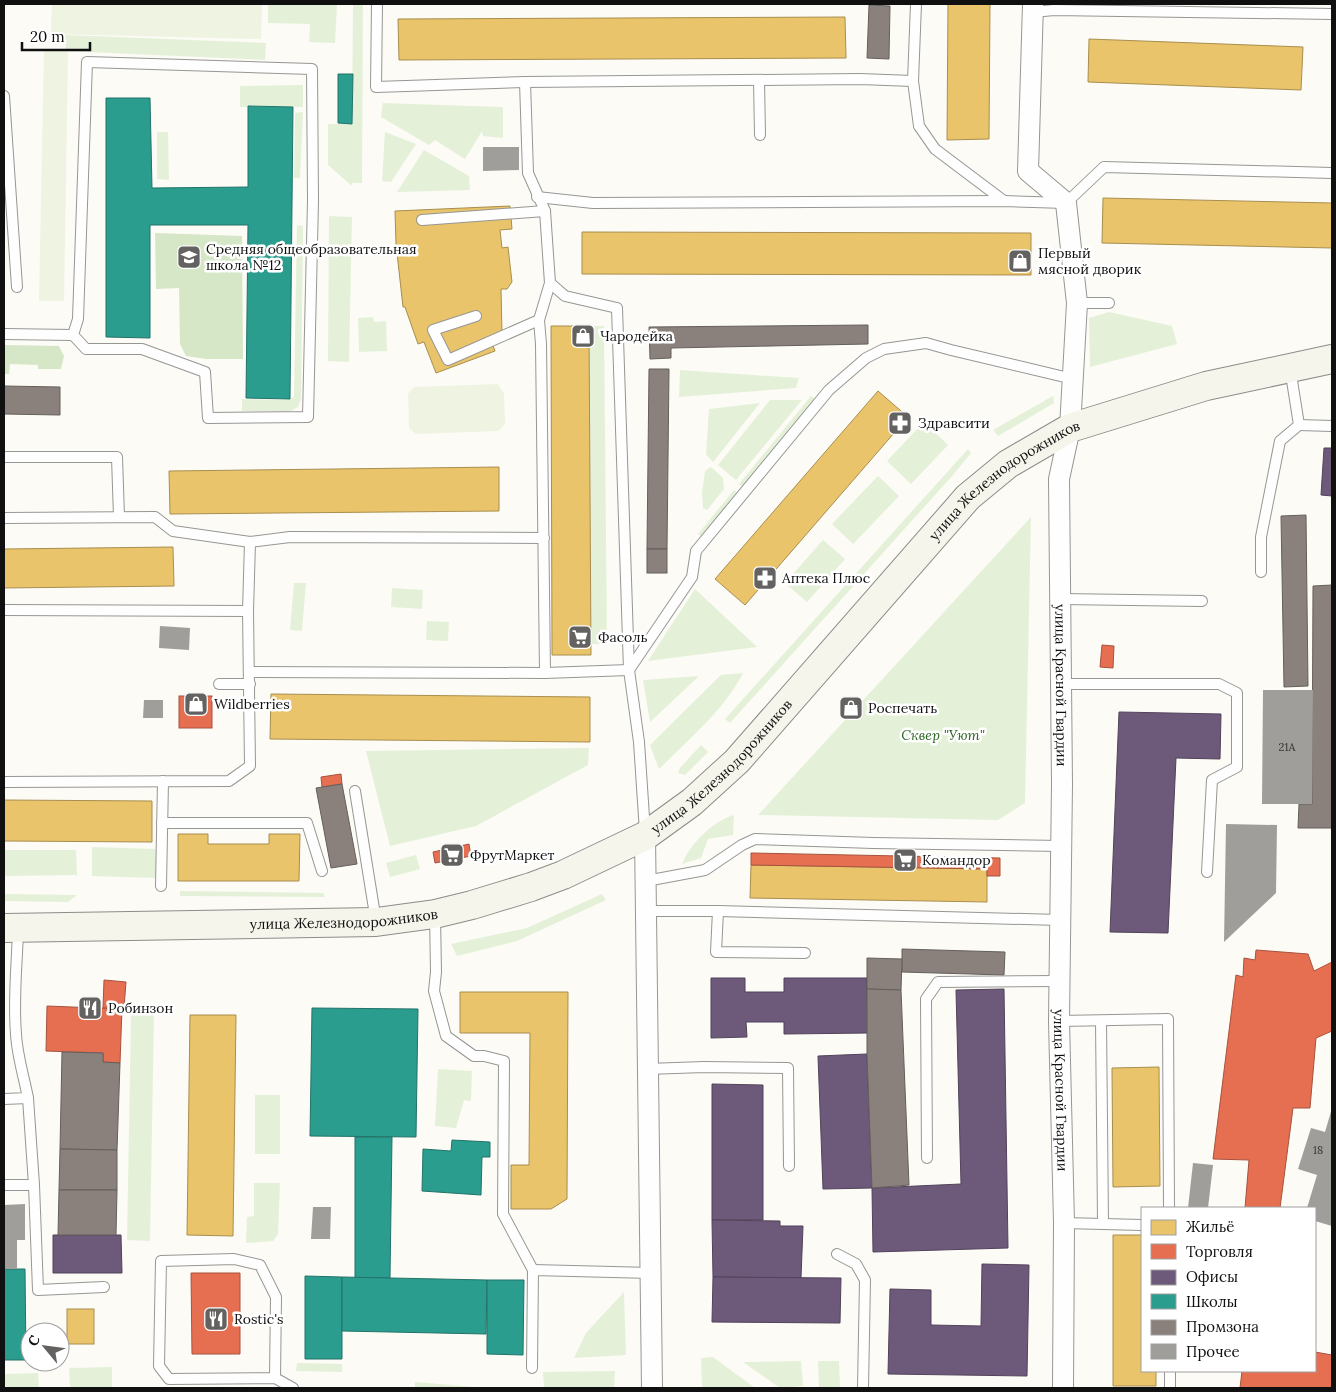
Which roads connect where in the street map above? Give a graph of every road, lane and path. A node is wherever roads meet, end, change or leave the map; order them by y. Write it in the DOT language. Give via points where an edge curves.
graph roads {
  1 [pos="376,4"];
  2 [pos="916,4"];
  3 [pos="1033,8"];
  4 [pos="1332,14"];
  5 [pos="758,80"];
  6 [pos="914,81"];
  7 [pos="525,82"];
  8 [pos="4,96"];
  9 [pos="760,134"];
  10 [pos="1332,173"];
  11 [pos="537,197"];
  12 [pos="1004,201"];
  13 [pos="1066,203"];
  14 [pos="545,211"];
  15 [pos="422,220"];
  16 [pos="550,283"];
  17 [pos="17,287"];
  18 [pos="1077,303"];
  19 [pos="1109,303"];
  20 [pos="476,316"];
  21 [pos="539,320"];
  22 [pos="4,334"];
  23 [pos="73,335"];
  24 [pos="1332,359"];
  25 [pos="1290,367"];
  26 [pos="1074,378"];
  27 [pos="1299,426"];
  28 [pos="1332,426"];
  29 [pos="1070,428"];
  30 [pos="4,457"];
  31 [pos="119,517"];
  32 [pos="4,518"];
  33 [pos="544,538"];
  34 [pos="250,542"];
  35 [pos="1261,572"];
  36 [pos="1061,599"];
  37 [pos="1202,600"];
  38 [pos="4,610"];
  39 [pos="248,611"];
  40 [pos="629,670"];
  41 [pos="250,672"];
  42 [pos="545,673"];
  43 [pos="218,684"];
  44 [pos="250,684"];
  45 [pos="1060,684"];
  46 [pos="163,781"];
  47 [pos="4,782"];
  48 [pos="354,791"];
  49 [pos="162,823"];
  50 [pos="645,836"];
  51 [pos="1060,846"];
  52 [pos="322,871"];
  53 [pos="1207,872"];
  54 [pos="646,881"];
  55 [pos="161,886"];
  56 [pos="646,911"];
  57 [pos="718,911"];
  58 [pos="435,914"];
  59 [pos="1059,920"];
  60 [pos="376,922"];
  61 [pos="11,928"];
  62 [pos="805,953"];
  63 [pos="1059,981"];
  64 [pos="1059,1021"];
  65 [pos="1101,1021"];
  66 [pos="4,1036"];
  67 [pos="16,1036"];
  68 [pos="647,1069"];
  69 [pos="28,1098"];
  70 [pos="4,1099"];
  71 [pos="927,1158"];
  72 [pos="788,1166"];
  73 [pos="4,1185"];
  74 [pos="34,1185"];
  75 [pos="1169,1207"];
  76 [pos="1064,1223"];
  77 [pos="1103,1223"];
  78 [pos="1141,1225"];
  79 [pos="837,1254"];
  80 [pos="534,1270"];
  81 [pos="652,1273"];
  82 [pos="104,1287"];
  83 [pos="532,1368"];
  84 [pos="1170,1372"];
  85 [pos="275,1378"];
  86 [pos="293,1388"];
  87 [pos="652,1388"];
  88 [pos="863,1388"];
  89 [pos="1063,1388"];
  90 [pos="1170,1388"];
  1 -- 7 [label="lane" via="376,87"];
  2 -- 6 [label="lane"];
  3 -- 4 [label="lane"];
  3 -- 13 [label="street" via="1028,171"];
  5 -- 6 [label="lane"];
  5 -- 7 [label="lane"];
  5 -- 9 [label="lane"];
  6 -- 12 [label="lane" via="919,126 935,149"];
  7 -- 11 [label="lane" via="528,173"];
  8 -- 17 [label="lane"];
  10 -- 13 [label="lane" via="1104,167"];
  11 -- 12 [label="lane" via="593,203"];
  11 -- 14 [label="lane"];
  12 -- 13 [label="lane"];
  13 -- 18 [label="street, улица Красной Гвардии"];
  14 -- 15 [label="lane"];
  14 -- 16 [label="lane"];
  16 -- 21 [label="lane"];
  16 -- 40 [label="lane" via="565,296 617,308"];
  18 -- 19 [label="lane"];
  18 -- 26 [label="street, улица Красной Гвардии"];
  20 -- 21 [label="lane" via="433,330 448,360"];
  21 -- 33 [label="lane"];
  22 -- 23 [label="lane"];
  23 -- 23 [label="lane" via="78,319 87,62 312,69 313,201 308,417 208,418 205,372 142,349 86,349"];
  24 -- 25 [label="street, улица Железнодорожников"];
  25 -- 27 [label="lane"];
  25 -- 29 [label="street, улица Железнодорожников" via="1206,386"];
  26 -- 29 [label="street, улица Красной Гвардии"];
  26 -- 40 [label="lane" via="926,343 884,349 866,358 829,390 696,551 692,577"];
  27 -- 28 [label="lane"];
  27 -- 35 [label="lane" via="1280,441 1261,537"];
  29 -- 36 [label="street, улица Красной Гвардии" via="1059,479"];
  29 -- 50 [label="street, улица Железнодорожников" via="1008,464 968,497 737,761 692,802"];
  30 -- 31 [label="lane" via="117,458"];
  31 -- 32 [label="lane"];
  31 -- 34 [label="lane" via="155,517 174,531"];
  33 -- 34 [label="lane" via="298,537"];
  33 -- 42 [label="lane"];
  34 -- 39 [label="lane"];
  36 -- 37 [label="lane"];
  36 -- 45 [label="street, улица Красной Гвардии"];
  38 -- 39 [label="lane"];
  39 -- 41 [label="lane"];
  40 -- 42 [label="lane"];
  40 -- 50 [label="lane" via="639,742"];
  41 -- 42 [label="lane"];
  41 -- 44 [label="lane"];
  43 -- 44 [label="lane"];
  44 -- 46 [label="lane" via="250,766 229,781"];
  45 -- 51 [label="street, улица Красной Гвардии"];
  45 -- 53 [label="lane" via="1219,684 1237,693 1237,767 1212,780"];
  46 -- 47 [label="lane"];
  46 -- 49 [label="lane"];
  48 -- 60 [label="lane"];
  49 -- 52 [label="lane" via="307,823"];
  49 -- 55 [label="lane"];
  50 -- 54 [label="street"];
  50 -- 58 [label="street, улица Железнодорожников" via="531,887"];
  51 -- 54 [label="lane" via="755,839 705,870"];
  51 -- 59 [label="street, улица Красной Гвардии"];
  54 -- 56 [label="street"];
  56 -- 57 [label="lane"];
  56 -- 68 [label="street"];
  57 -- 59 [label="lane"];
  57 -- 62 [label="lane" via="716,952"];
  58 -- 60 [label="street, улица Железнодорожников"];
  58 -- 80 [label="lane" via="434,991 446,1036 474,1056 504,1060 503,1214"];
  59 -- 63 [label="street, улица Красной Гвардии"];
  60 -- 61 [label="street, улица Железнодорожников"];
  61 -- 67 [label="lane" via="17,973 14,995"];
  63 -- 64 [label="street, улица Красной Гвардии"];
  63 -- 71 [label="lane" via="938,982 926,1000"];
  64 -- 65 [label="lane"];
  64 -- 76 [label="street, улица Красной Гвардии"];
  65 -- 75 [label="lane" via="1168,1019"];
  65 -- 77 [label="lane"];
  66 -- 67 [label="lane"];
  67 -- 69 [label="lane"];
  68 -- 72 [label="lane" via="788,1068"];
  68 -- 81 [label="street"];
  69 -- 70 [label="lane"];
  69 -- 74 [label="lane"];
  73 -- 74 [label="lane"];
  74 -- 82 [label="lane" via="38,1290"];
  76 -- 77 [label="lane"];
  76 -- 89 [label="street, улица Красной Гвардии"];
  77 -- 78 [label="lane"];
  79 -- 88 [label="lane" via="856,1264 865,1280"];
  80 -- 81 [label="lane"];
  80 -- 83 [label="lane"];
  81 -- 87 [label="street"];
  84 -- 90 [label="lane"];
  85 -- 85 [label="lane" via="276,1297 260,1265 234,1259 161,1261 160,1366 169,1379"];
  85 -- 86 [label="lane"];
}
